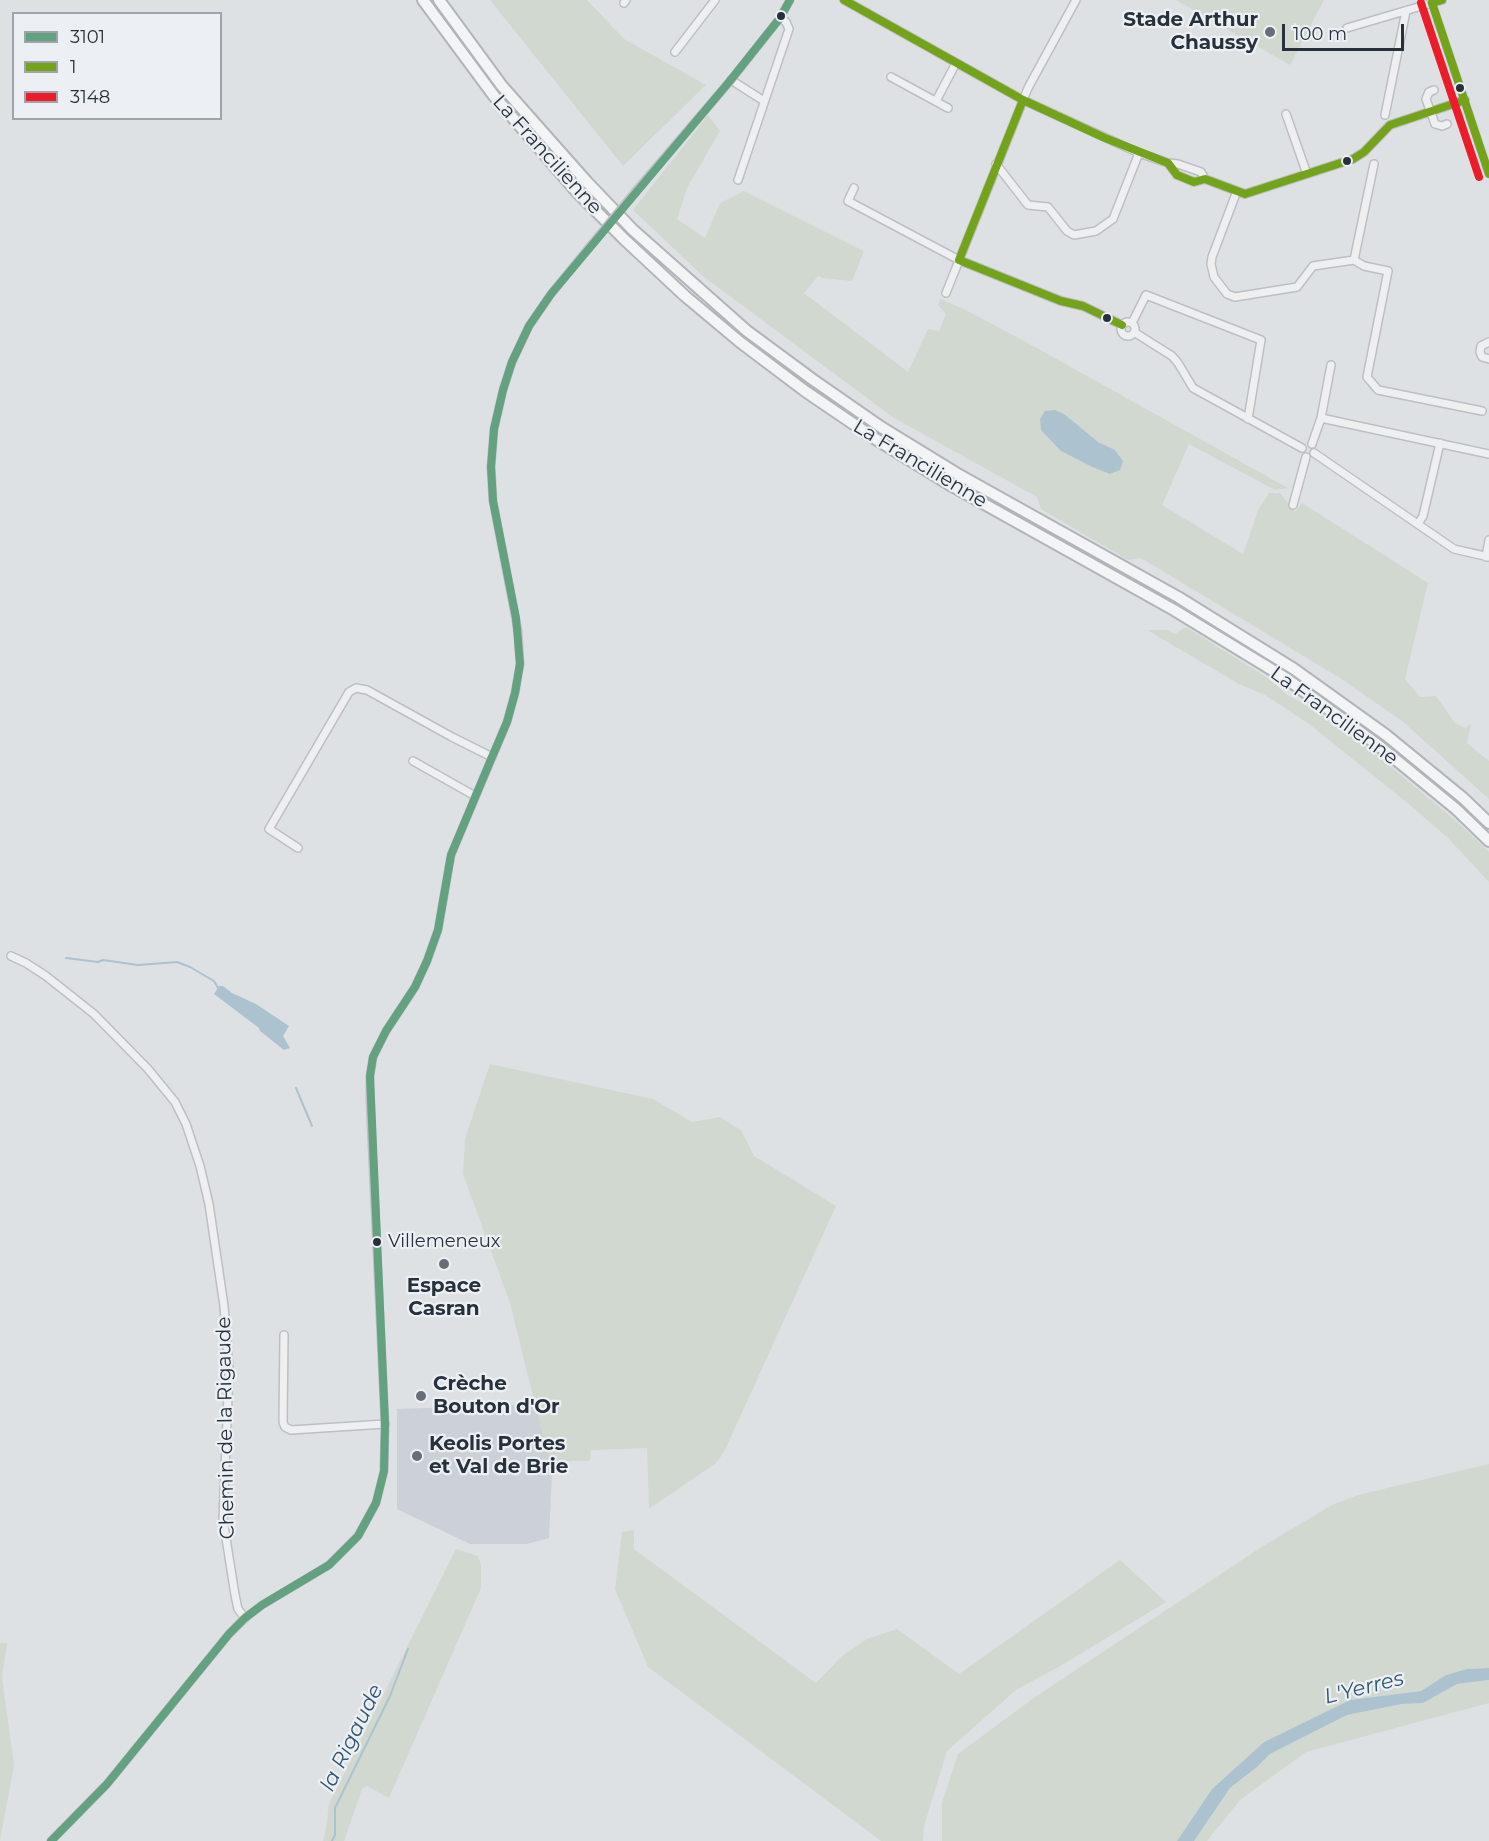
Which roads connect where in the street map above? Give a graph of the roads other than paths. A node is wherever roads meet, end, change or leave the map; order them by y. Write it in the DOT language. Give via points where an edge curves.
graph roads {
  1 [pos="423,0"];
  2 [pos="439,0"];
  3 [pos="715,0"];
  4 [pos="790,0"];
  5 [pos="844,0"];
  6 [pos="1076,0"];
  7 [pos="1442,0"];
  8 [pos="1432,2"];
  9 [pos="1406,11"];
  10 [pos="780,18"];
  11 [pos="1347,28"];
  12 [pos="675,52"];
  13 [pos="956,63"];
  14 [pos="891,77"];
  15 [pos="731,80"];
  16 [pos="1434,90"];
  17 [pos="764,100"];
  18 [pos="1023,100"];
  19 [pos="1464,100"];
  20 [pos="936,101"];
  21 [pos="948,108"];
  22 [pos="1431,111"];
  23 [pos="1286,114"];
  24 [pos="1385,116"];
  25 [pos="1447,124"];
  26 [pos="1139,153"];
  27 [pos="996,164"];
  28 [pos="1374,164"];
  29 [pos="1307,174"];
  30 [pos="1489,174"];
  31 [pos="738,180"];
  32 [pos="854,188"];
  33 [pos="1237,191"];
  34 [pos="959,260"];
  35 [pos="1354,260"];
  36 [pos="946,293"];
  37 [pos="1132,323"];
  38 [pos="1122,325"];
  39 [pos="1134,332"];
  40 [pos="1489,342"];
  41 [pos="1489,359"];
  42 [pos="1331,365"];
  43 [pos="1482,411"];
  44 [pos="1321,418"];
  45 [pos="1248,419"];
  46 [pos="1440,443"];
  47 [pos="1312,444"];
  48 [pos="1302,448"];
  49 [pos="1314,453"];
  50 [pos="1489,454"];
  51 [pos="1306,456"];
  52 [pos="1293,505"];
  53 [pos="1418,524"];
  54 [pos="1489,540"];
  55 [pos="1487,557"];
  56 [pos="492,756"];
  57 [pos="413,761"];
  58 [pos="475,796"];
  59 [pos="1489,823"];
  60 [pos="1489,841"];
  61 [pos="298,848"];
  62 [pos="11,956"];
  63 [pos="284,1335"];
  64 [pos="385,1424"];
  65 [pos="245,1618"];
  66 [pos="51,1841"];
  1 -- 60 [label="highway, La Francilienne" via="494,96 576,191 685,296 740,342 874,438 1287,679 1378,745"];
  2 -- 59 [label="highway, La Francilienne" via="502,86 580,174 633,230 747,331 881,427 1178,597 1294,669 1386,735"];
  3 -- 12 [label="street"];
  4 -- 10 [label="main road"];
  5 -- 13 [label="street"];
  6 -- 18 [label="street"];
  7 -- 8 [label="street"];
  8 -- 9 [label="street"];
  8 -- 19 [label="main road"];
  9 -- 11 [label="street"];
  9 -- 24 [label="street"];
  10 -- 15 [label="main road"];
  10 -- 17 [label="street" via="789,29"];
  13 -- 18 [label="street"];
  13 -- 20 [label="street"];
  14 -- 20 [label="street"];
  15 -- 17 [label="street"];
  15 -- 56 [label="main road, bridge" via="551,294 529,326 512,362 494,429 491,467 520,664 516,693"];
  16 -- 22 [label="street" via="1426,99"];
  17 -- 31 [label="street"];
  18 -- 26 [label="street"];
  18 -- 27 [label="street"];
  19 -- 22 [label="street"];
  19 -- 30 [label="main road"];
  20 -- 21 [label="street"];
  22 -- 25 [label="street" via="1436,124"];
  22 -- 29 [label="street" via="1396,122 1353,159"];
  23 -- 29 [label="street"];
  26 -- 27 [label="street" via="1113,219 1096,231 1074,235 1048,207 1028,205"];
  26 -- 33 [label="street" via="1168,163 1177,175 1194,182 1205,179"];
  27 -- 34 [label="street"];
  28 -- 35 [label="street"];
  29 -- 33 [label="street" via="1245,194"];
  32 -- 34 [label="street" via="848,201"];
  33 -- 35 [label="street" via="1211,264 1214,278 1227,294 1234,297 1297,287 1313,266"];
  34 -- 36 [label="street"];
  34 -- 38 [label="street" via="1083,306"];
  35 -- 43 [label="street" via="1388,271 1367,377 1378,390"];
  37 -- 38 [label="street"];
  37 -- 39 [label="street"];
  37 -- 45 [label="street" via="1146,295 1261,340"];
  38 -- 39 [label="street" via="1124,334"];
  39 -- 45 [label="street" via="1172,356 1193,388"];
  40 -- 41 [label="street" via="1480,352"];
  42 -- 44 [label="street"];
  44 -- 46 [label="street"];
  44 -- 47 [label="street"];
  45 -- 48 [label="street"];
  46 -- 50 [label="street"];
  46 -- 53 [label="street"];
  47 -- 48 [label="street"];
  47 -- 49 [label="street"];
  48 -- 51 [label="street"];
  49 -- 51 [label="street"];
  49 -- 53 [label="street"];
  51 -- 52 [label="street"];
  53 -- 55 [label="street" via="1454,549"];
  54 -- 55 [label="street"];
  56 -- 58 [label="main road"];
  56 -- 61 [label="street" via="367,690 356,688 349,692 269,829"];
  57 -- 58 [label="street"];
  58 -- 64 [label="main road" via="451,855 438,930 427,961 416,987 380,1042 371,1067"];
  62 -- 65 [label="street, Chemin de la Rigaude" via="46,976 94,1014 148,1069 175,1102 186,1124 209,1204 224,1306 229,1371 223,1519 238,1609"];
  63 -- 64 [label="street" via="285,1427 291,1430"];
  64 -- 65 [label="main road" via="382,1483 358,1536 329,1565"];
  65 -- 66 [label="main road" via="107,1784"];
}
